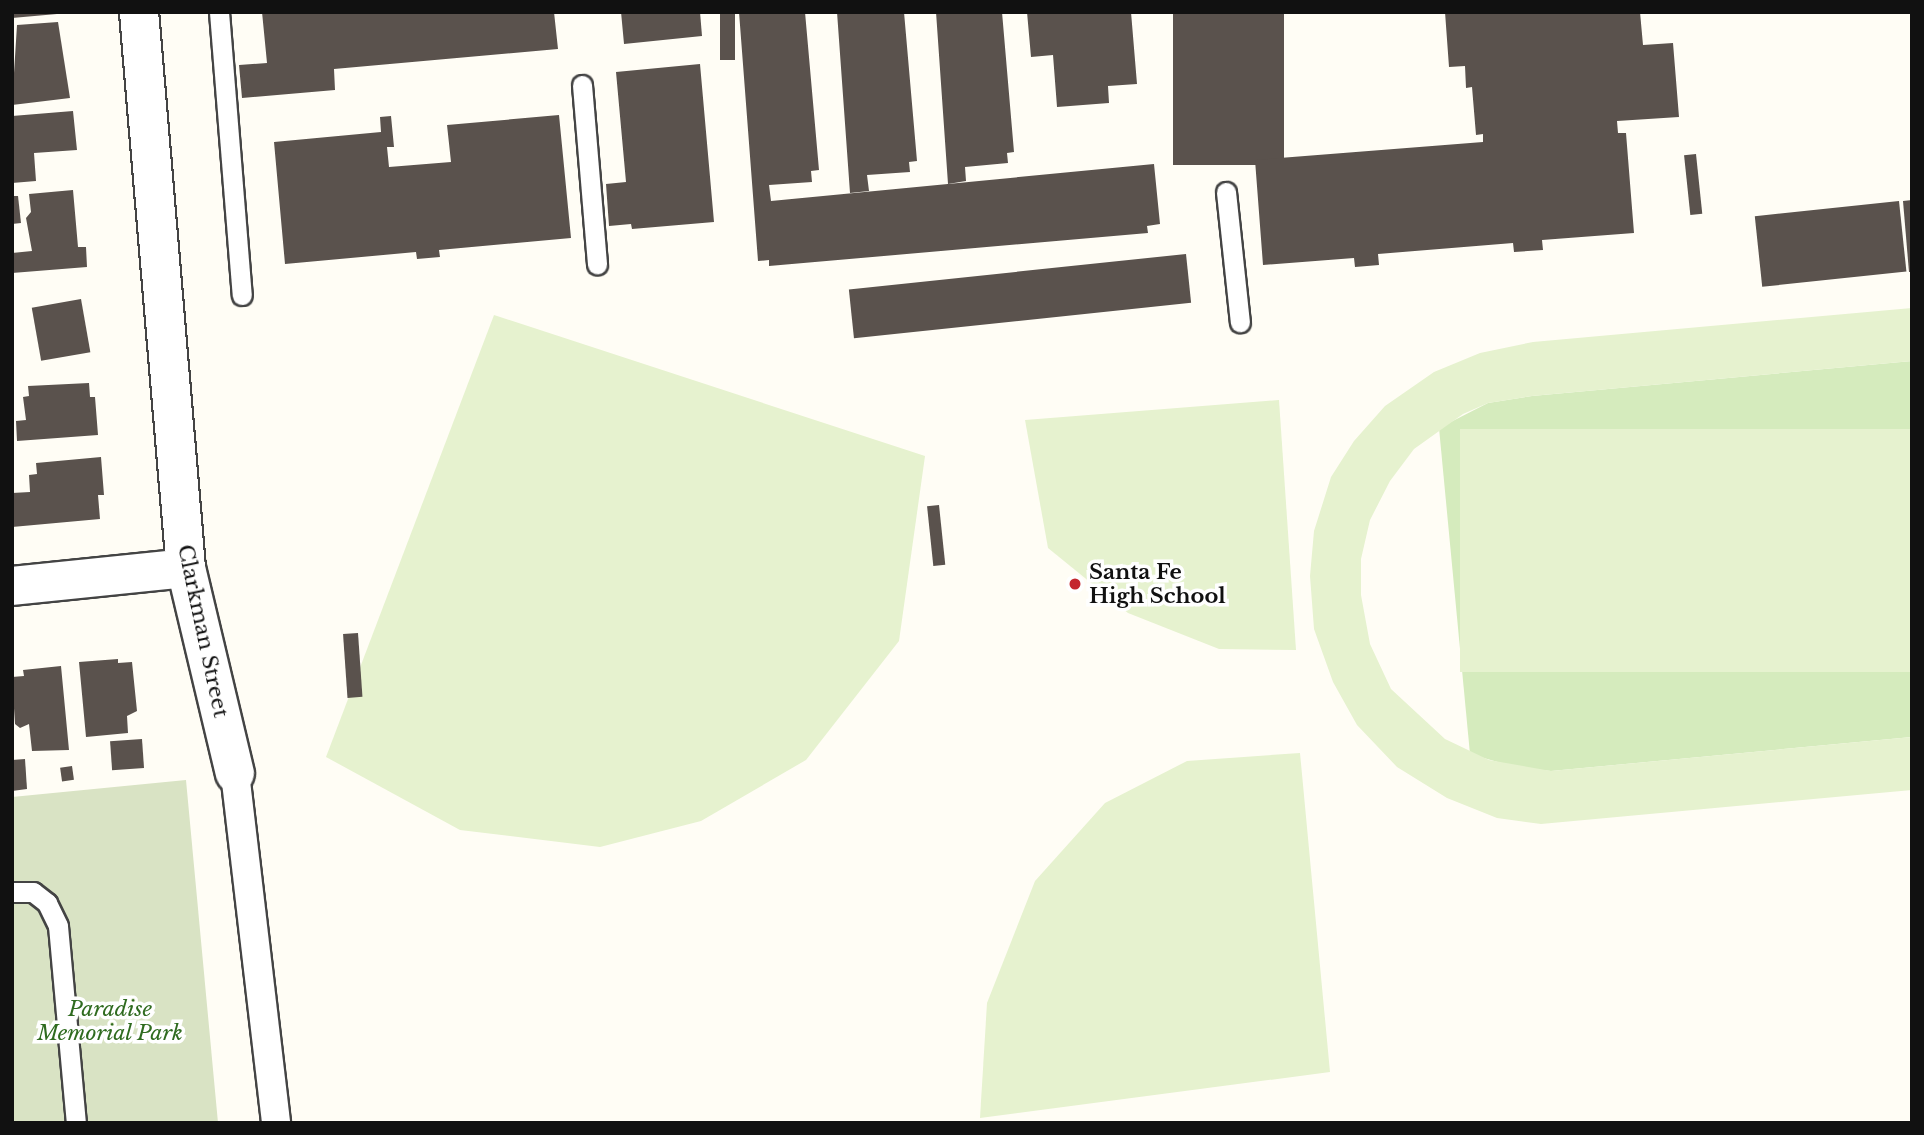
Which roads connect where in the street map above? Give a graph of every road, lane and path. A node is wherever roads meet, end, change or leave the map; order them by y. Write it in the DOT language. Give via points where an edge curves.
graph roads {
  1 [pos="139,12"];
  2 [pos="219,12"];
  3 [pos="582,85"];
  4 [pos="1226,192"];
  5 [pos="597,264"];
  6 [pos="242,295"];
  7 [pos="1240,322"];
  8 [pos="186,568"];
  9 [pos="12,586"];
  10 [pos="235,773"];
  11 [pos="12,892"];
  12 [pos="76,1123"];
  13 [pos="276,1123"];
  1 -- 8 [label="street, Clarkman Street"];
  2 -- 6 [label="lane"];
  3 -- 5 [label="lane"];
  4 -- 7 [label="lane"];
  8 -- 9 [label="street"];
  8 -- 10 [label="street, Clarkman Street"];
  10 -- 13 [label="street, Clarkman Street"];
  11 -- 12 [label="lane" via="33,892 47,903 58,926"];
}
